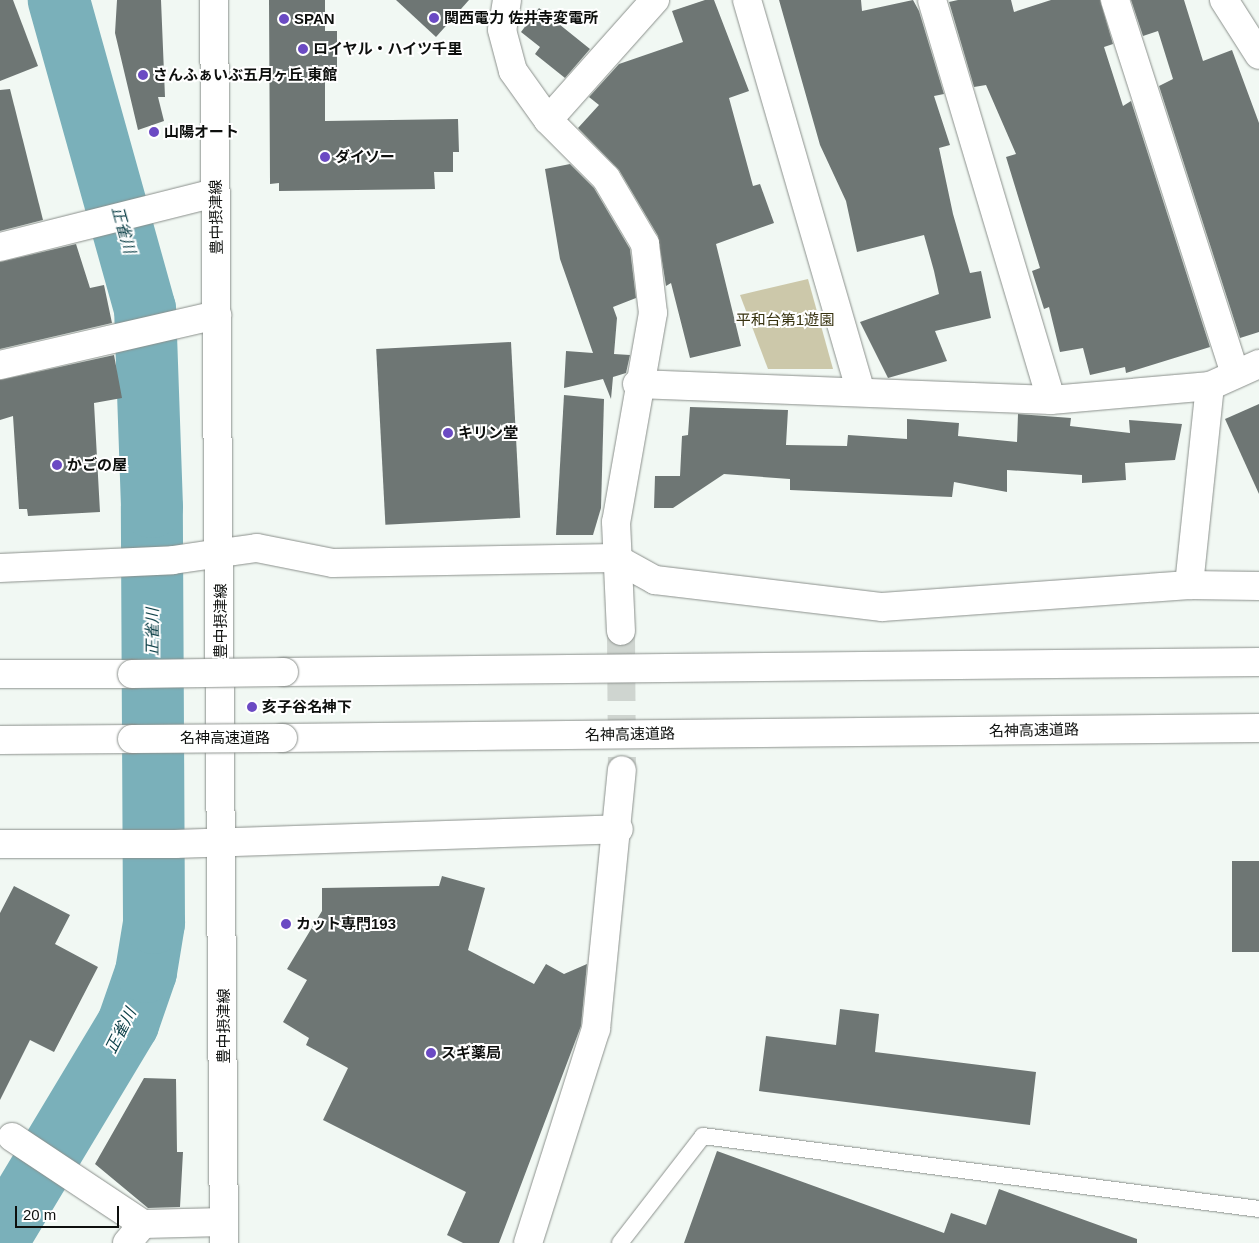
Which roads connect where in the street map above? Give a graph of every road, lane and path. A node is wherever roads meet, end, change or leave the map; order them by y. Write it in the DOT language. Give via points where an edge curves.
graph roads {
  1 [pos="214,0"];
  2 [pos="507,0"];
  3 [pos="655,0"];
  4 [pos="747,0"];
  5 [pos="932,0"];
  6 [pos="1115,0"];
  7 [pos="1224,0"];
  8 [pos="1259,55"];
  9 [pos="548,120"];
  10 [pos="215,193"];
  11 [pos="0,246"];
  12 [pos="217,316"];
  13 [pos="0,365"];
  14 [pos="1247,369"];
  15 [pos="637,384"];
  16 [pos="1210,386"];
  17 [pos="860,390"];
  18 [pos="1051,400"];
  19 [pos="221,553"];
  20 [pos="615,558"];
  21 [pos="0,568"];
  22 [pos="1189,585"];
  23 [pos="1259,586"];
  24 [pos="622,631"];
  25 [pos="1259,662"];
  26 [pos="0,674"];
  27 [pos="1259,728"];
  28 [pos="0,740"];
  29 [pos="622,770"];
  30 [pos="619,828"];
  31 [pos="224,842"];
  32 [pos="0,844"];
  33 [pos="20,1142"];
  34 [pos="1259,1209"];
  35 [pos="224,1233"];
  36 [pos="135,1234"];
  37 [pos="528,1243"];
  38 [pos="620,1243"];
  1 -- 10 [label="main road, 豊中摂津線"];
  2 -- 9 [label="main road" via="502,30 513,71"];
  3 -- 9 [label="main road"];
  4 -- 17 [label="main road"];
  5 -- 18 [label="main road"];
  6 -- 14 [label="main road"];
  7 -- 8 [label="main road"];
  9 -- 15 [label="main road" via="606,178 645,244 653,313"];
  10 -- 11 [label="main road"];
  10 -- 12 [label="main road, 豊中摂津線"];
  12 -- 13 [label="main road"];
  12 -- 19 [label="main road, 豊中摂津線"];
  14 -- 16 [label="main road"];
  15 -- 17 [label="main road"];
  15 -- 20 [label="main road"];
  16 -- 18 [label="main road"];
  16 -- 22 [label="main road"];
  17 -- 18 [label="main road"];
  19 -- 20 [label="main road" via="257,548 334,563"];
  19 -- 21 [label="main road" via="173,560"];
  19 -- 31 [label="main road, 豊中摂津線"];
  20 -- 22 [label="main road" via="655,580 882,608"];
  20 -- 24 [label="main road"];
  22 -- 23 [label="main road"];
  25 -- 26 [label="main road, bridge"];
  27 -- 28 [label="main road, 名神高速道路, bridge"];
  29 -- 30 [label="main road"];
  30 -- 31 [label="main road"];
  30 -- 37 [label="main road" via="596,1028"];
  31 -- 32 [label="main road"];
  31 -- 35 [label="main road, 豊中摂津線"];
  33 -- 36 [label="main road" via="70,1175"];
  34 -- 38 [label="lane" via="703,1136"];
  35 -- 36 [label="main road"];
}
